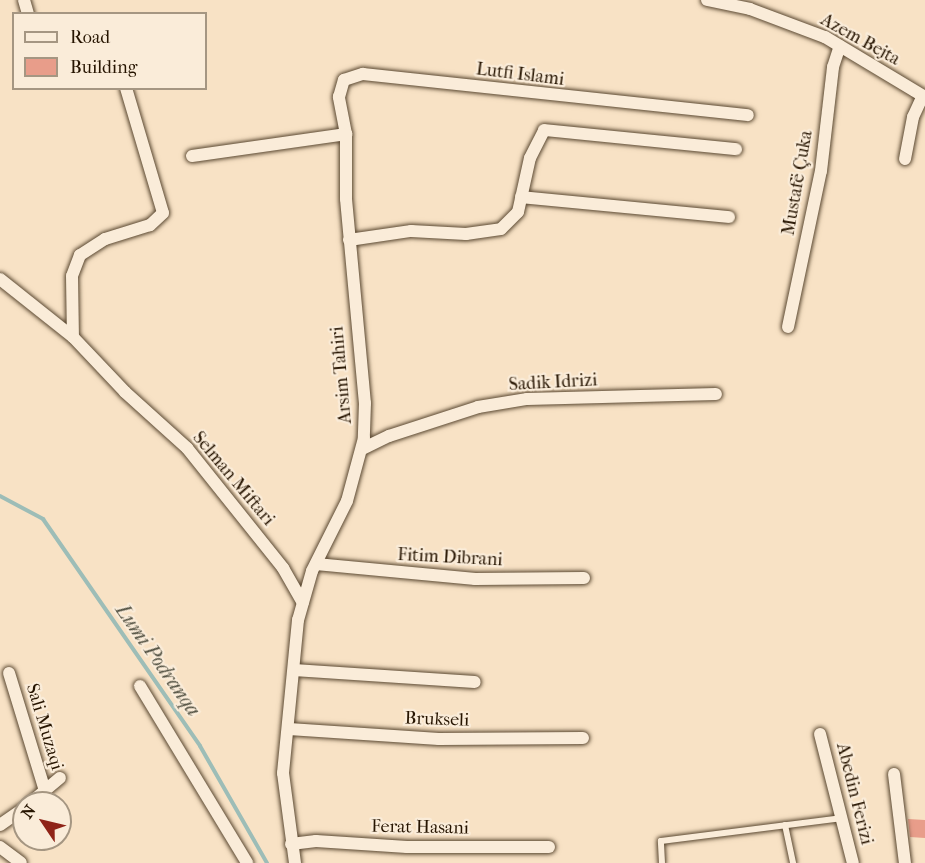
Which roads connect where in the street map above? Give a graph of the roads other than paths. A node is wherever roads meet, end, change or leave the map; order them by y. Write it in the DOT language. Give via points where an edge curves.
graph roads {
  1 [pos="707,0"];
  2 [pos="720,1"];
  3 [pos="840,46"];
  4 [pos="127,90"];
  5 [pos="924,97"];
  6 [pos="748,115"];
  7 [pos="346,134"];
  8 [pos="736,149"];
  9 [pos="192,156"];
  10 [pos="905,159"];
  11 [pos="521,197"];
  12 [pos="729,217"];
  13 [pos="349,240"];
  14 [pos="0,279"];
  15 [pos="788,327"];
  16 [pos="73,337"];
  17 [pos="716,394"];
  18 [pos="362,449"];
  19 [pos="316,564"];
  20 [pos="584,578"];
  21 [pos="303,603"];
  22 [pos="294,670"];
  23 [pos="9,673"];
  24 [pos="475,682"];
  25 [pos="140,686"];
  26 [pos="289,729"];
  27 [pos="820,734"];
  28 [pos="583,738"];
  29 [pos="894,774"];
  30 [pos="60,778"];
  31 [pos="45,790"];
  32 [pos="843,818"];
  33 [pos="785,825"];
  34 [pos="291,844"];
  35 [pos="0,847"];
  36 [pos="549,847"];
  37 [pos="21,863"];
  38 [pos="247,863"];
  39 [pos="295,863"];
  40 [pos="662,863"];
  41 [pos="793,863"];
  42 [pos="853,863"];
  43 [pos="905,863"];
  1 -- 2 [label="street, Azem Bejta"];
  2 -- 3 [label="street, Azem Bejta" via="750,9"];
  3 -- 5 [label="street, Azem Bejta"];
  3 -- 15 [label="street, Mustafë Çuka" via="833,67 820,171"];
  4 -- 16 [label="street" via="163,213 150,225 105,239 80,255 72,276"];
  5 -- 10 [label="street" via="914,117"];
  6 -- 7 [label="street, Lutfi Islami" via="363,74 344,80 339,97"];
  7 -- 9 [label="street"];
  7 -- 13 [label="street, Arsim Tahiri"];
  8 -- 11 [label="street" via="544,129 530,158"];
  11 -- 12 [label="street"];
  11 -- 13 [label="street" via="518,212 501,229 466,234 411,231"];
  13 -- 18 [label="street, Arsim Tahiri" via="365,404"];
  14 -- 16 [label="street, Selman Miftari"];
  16 -- 21 [label="street, Selman Miftari" via="125,393 187,448 283,568"];
  17 -- 18 [label="street, Sadik Idrizi" via="527,399 478,407"];
  18 -- 19 [label="street, Arsim Tahiri" via="346,501"];
  19 -- 20 [label="street, Fitim Dibrani" via="475,579"];
  19 -- 21 [label="street, Arsim Tahiri"];
  21 -- 22 [label="street, Arsim Tahiri"];
  22 -- 24 [label="street"];
  22 -- 26 [label="street, Arsim Tahiri"];
  23 -- 31 [label="street, Sali Muzaqi"];
  25 -- 38 [label="street"];
  26 -- 28 [label="street, Brukseli" via="439,739"];
  26 -- 34 [label="street, Arsim Tahiri" via="283,773"];
  27 -- 32 [label="street, Abedin Ferizi"];
  29 -- 43 [label="street"];
  30 -- 31 [label="street, Sali Muzaqi"];
  32 -- 33 [label="lane"];
  32 -- 42 [label="street, Abedin Ferizi"];
  33 -- 40 [label="lane" via="661,841"];
  33 -- 41 [label="lane"];
  34 -- 36 [label="street, Ferat Hasani" via="316,841 407,847"];
  34 -- 39 [label="street, Arsim Tahiri"];
  35 -- 37 [label="street"];
}
